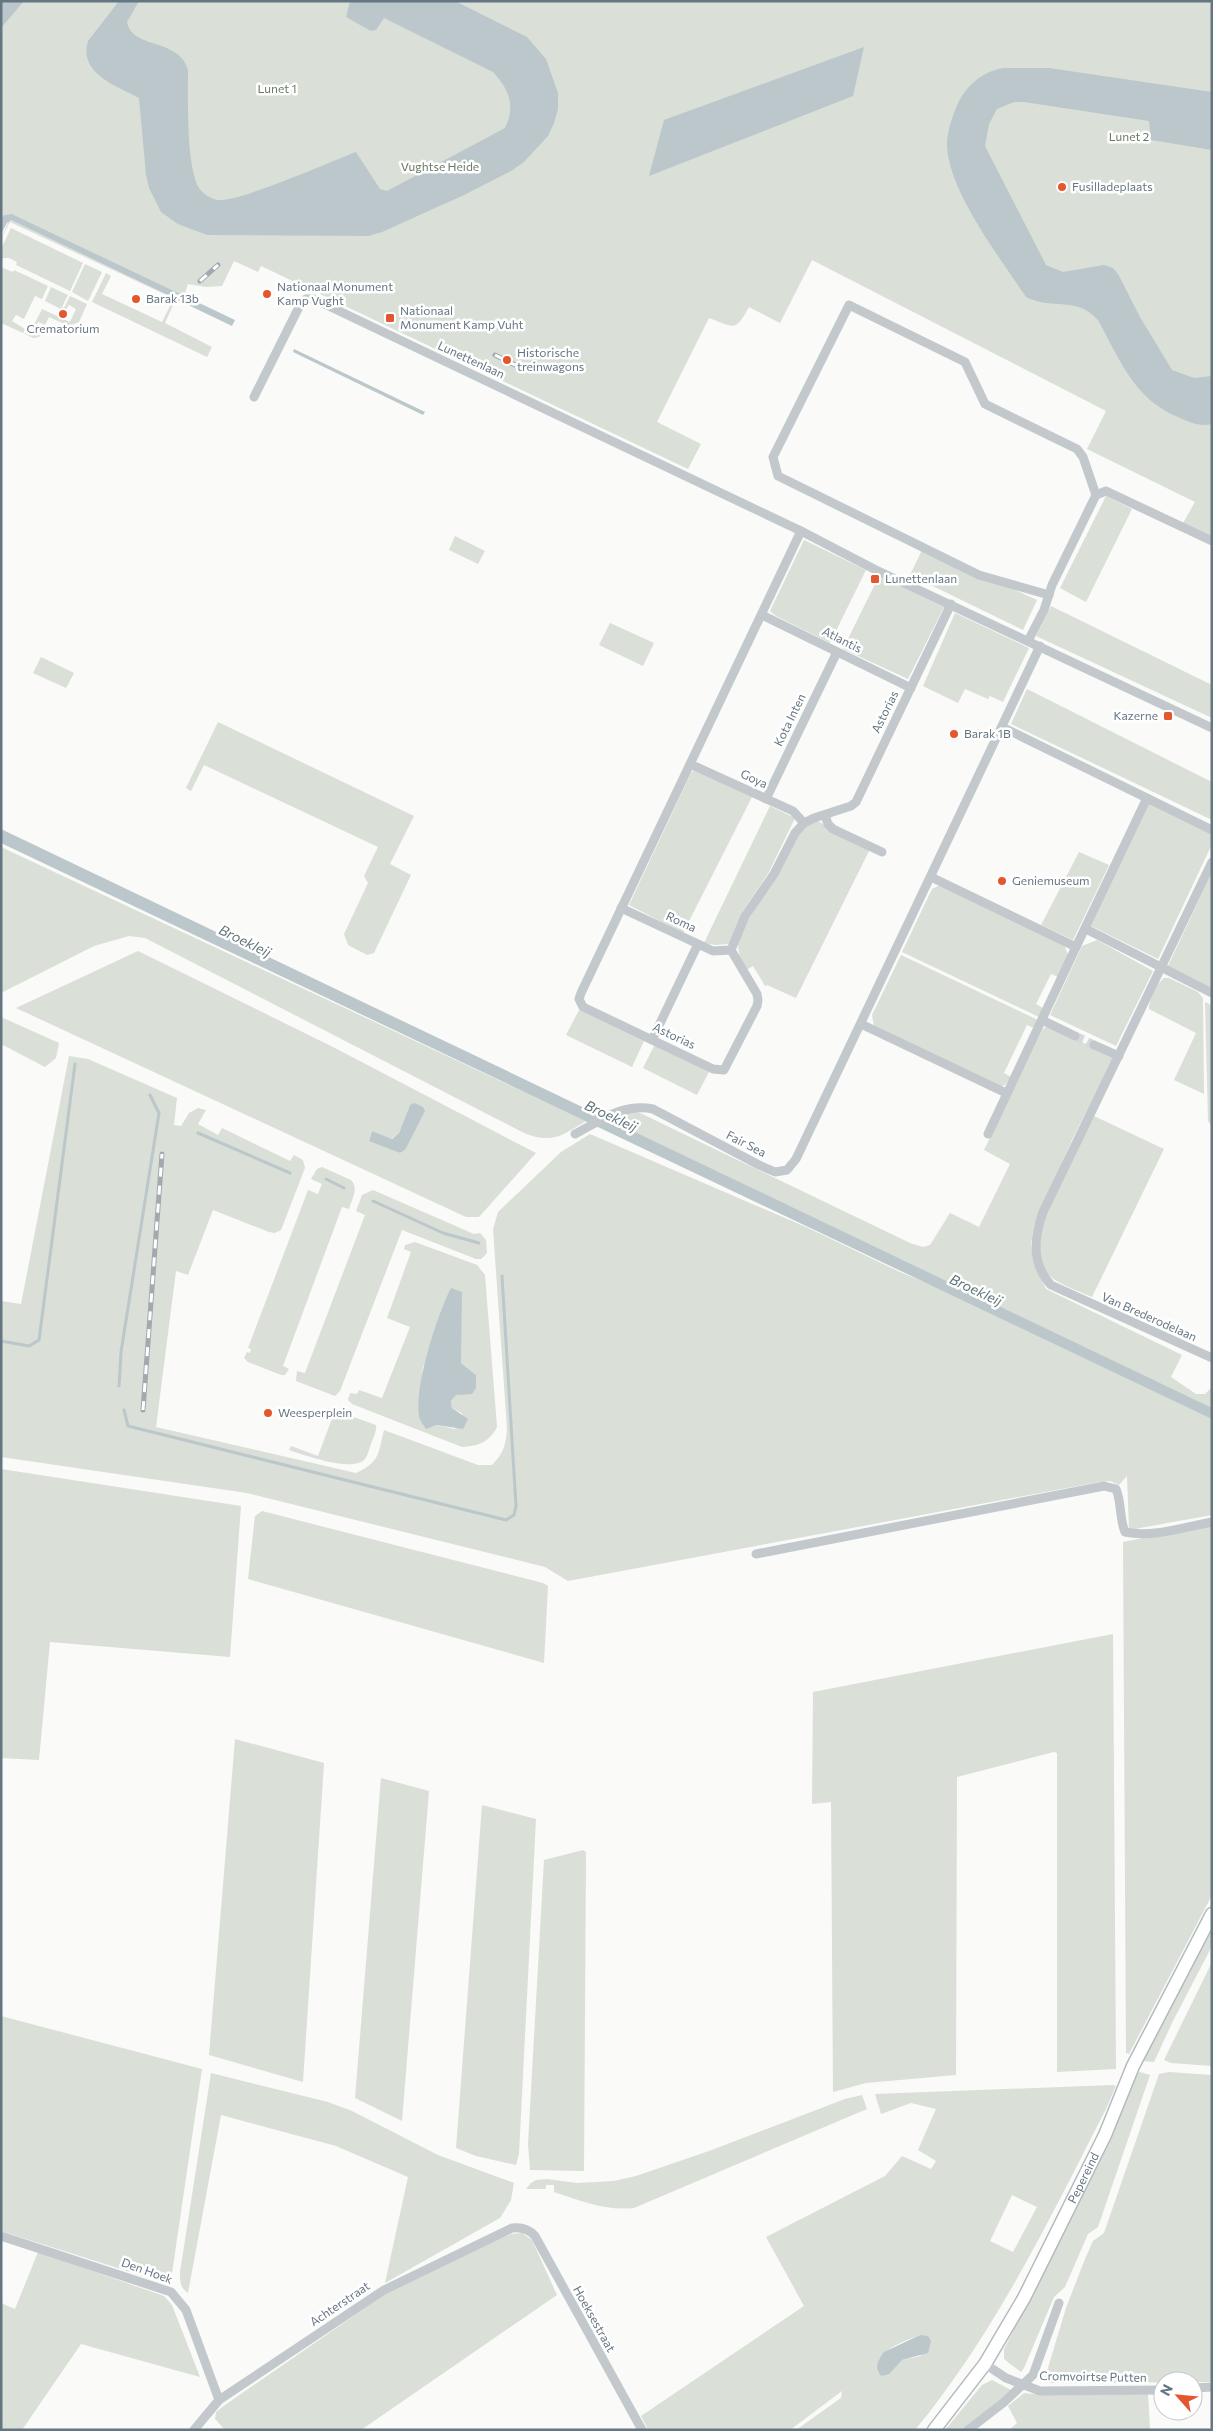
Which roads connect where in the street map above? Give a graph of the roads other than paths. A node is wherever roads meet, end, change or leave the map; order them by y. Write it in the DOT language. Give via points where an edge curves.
graph roads {
  1 [pos="254,397"];
  2 [pos="1096,495"];
  3 [pos="801,532"];
  4 [pos="1212,541"];
  5 [pos="1049,594"];
  6 [pos="951,604"];
  7 [pos="762,615"];
  8 [pos="1028,641"];
  9 [pos="1040,646"];
  10 [pos="837,652"];
  11 [pos="911,688"];
  12 [pos="1002,727"];
  13 [pos="1212,728"];
  14 [pos="690,764"];
  15 [pos="1147,798"];
  16 [pos="766,799"];
  17 [pos="825,815"];
  18 [pos="804,823"];
  19 [pos="1212,830"];
  20 [pos="882,852"];
  21 [pos="1212,862"];
  22 [pos="931,877"];
  23 [pos="621,908"];
  24 [pos="1086,928"];
  25 [pos="698,944"];
  26 [pos="1076,947"];
  27 [pos="731,950"];
  28 [pos="1161,968"];
  29 [pos="1212,993"];
  30 [pos="1042,1020"];
  31 [pos="861,1024"];
  32 [pos="1075,1036"];
  33 [pos="652,1040"];
  34 [pos="1094,1044"];
  35 [pos="1118,1056"];
  36 [pos="1006,1094"];
  37 [pos="575,1134"];
  38 [pos="988,1134"];
  39 [pos="1212,1358"];
  40 [pos="1212,1522"];
  41 [pos="756,1554"];
  42 [pos="1212,1914"];
  43 [pos="518,2228"];
  44 [pos="1,2236"];
  45 [pos="1058,2303"];
  46 [pos="985,2364"];
  47 [pos="1023,2386"];
  48 [pos="1153,2390"];
  49 [pos="219,2400"];
  50 [pos="194,2430"];
  51 [pos="642,2430"];
  52 [pos="934,2430"];
  53 [pos="968,2430"];
  1 -- 3 [label="street, Lunettenlaan" via="300,305 306,299 314,299"];
  2 -- 4 [label="street" via="1106,491"];
  2 -- 5 [label="street"];
  2 -- 5 [label="street" via="1077,449 985,404 966,362 849,305 773,457 778,476 979,575"];
  3 -- 6 [label="street, Lunettenlaan"];
  3 -- 7 [label="street, Astorias"];
  5 -- 8 [label="street"];
  6 -- 8 [label="street, Lunettenlaan"];
  6 -- 11 [label="street, Astorias"];
  7 -- 10 [label="street, Atlantis"];
  7 -- 14 [label="street, Astorias"];
  8 -- 9 [label="street, Lunettenlaan"];
  9 -- 12 [label="street"];
  9 -- 13 [label="street, Lunettenlaan"];
  10 -- 11 [label="street, Atlantis"];
  10 -- 16 [label="street, Kota Inten"];
  11 -- 17 [label="street, Astorias" via="856,802"];
  12 -- 15 [label="street"];
  12 -- 22 [label="street"];
  14 -- 16 [label="street, Goya"];
  14 -- 23 [label="street, Astorias"];
  15 -- 19 [label="street"];
  15 -- 24 [label="street"];
  16 -- 18 [label="street, Goya" via="794,811"];
  17 -- 18 [label="street, Astorias"];
  17 -- 20 [label="street" via="833,829"];
  18 -- 27 [label="street" via="744,916"];
  21 -- 28 [label="street, Van Brederodelaan"];
  22 -- 26 [label="street"];
  22 -- 31 [label="street"];
  23 -- 25 [label="street, Roma"];
  23 -- 33 [label="street, Astorias" via="579,999 583,1007"];
  24 -- 26 [label="street"];
  24 -- 28 [label="street"];
  25 -- 27 [label="street, Roma" via="713,951"];
  25 -- 33 [label="street"];
  26 -- 30 [label="street"];
  27 -- 33 [label="street, Astorias" via="758,1000 724,1070 713,1069"];
  28 -- 29 [label="street"];
  28 -- 35 [label="street, Van Brederodelaan"];
  30 -- 32 [label="street"];
  30 -- 36 [label="street"];
  31 -- 36 [label="street"];
  31 -- 37 [label="street, Fair Sea" via="796,1159 787,1170 775,1172 759,1165 653,1109 632,1107"];
  34 -- 35 [label="street"];
  35 -- 39 [label="street, Van Brederodelaan" via="1043,1212 1035,1244 1038,1265 1051,1285"];
  36 -- 38 [label="street"];
  40 -- 41 [label="street" via="1136,1535 1125,1532 1116,1489 1104,1486"];
  42 -- 46 [label="main road, Pepereind" via="1133,2066 1105,2135 1024,2298"];
  43 -- 49 [label="street, Achterstraat" via="512,2228 384,2290"];
  43 -- 51 [label="street, Hoeksestraat" via="535,2236"];
  44 -- 49 [label="street, Den Hoek" via="171,2292 186,2310"];
  45 -- 47 [label="street, Cromvoirtse Putten" via="1033,2375"];
  46 -- 47 [label="street, Cromvoirtse Putten"];
  46 -- 52 [label="main road, Pepereind"];
  47 -- 48 [label="street, Cromvoirtse Putten" via="1040,2391"];
  47 -- 53 [label="street"];
  49 -- 50 [label="street, Achterstraat"];
}
